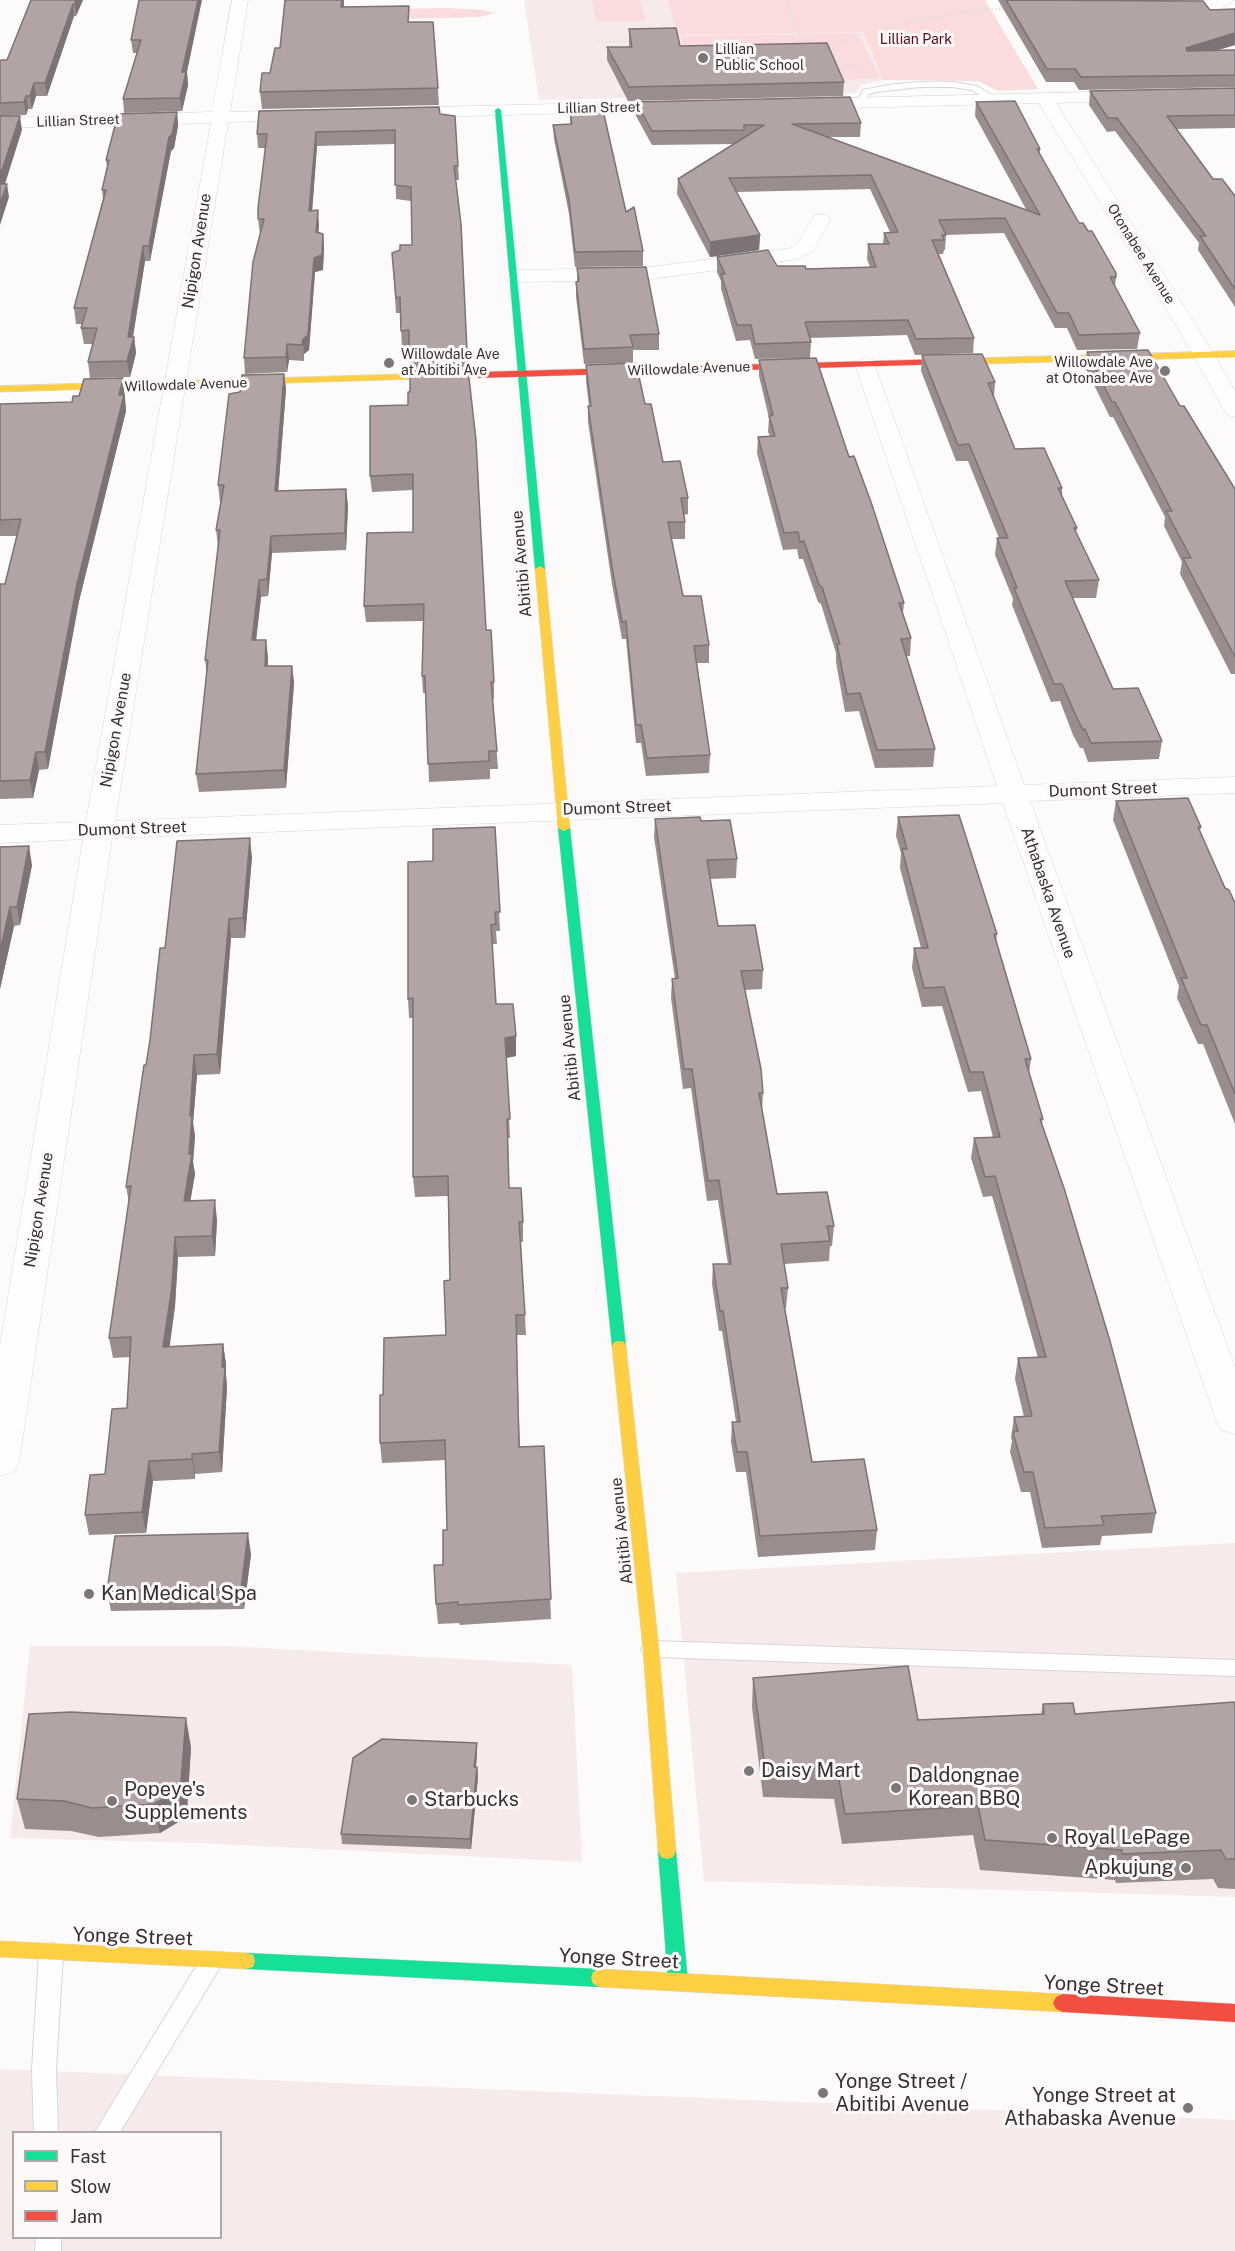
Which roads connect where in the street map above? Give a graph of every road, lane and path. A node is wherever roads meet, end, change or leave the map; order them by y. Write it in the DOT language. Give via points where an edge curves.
graph roads {
  1 [pos="240,0"];
  2 [pos="785,0"];
  3 [pos="1227,0"];
  4 [pos="1148,6"];
  5 [pos="1015,7"];
  6 [pos="633,41"];
  7 [pos="599,42"];
  8 [pos="819,49"];
  9 [pos="808,53"];
  10 [pos="825,53"];
  11 [pos="830,64"];
  12 [pos="838,64"];
  13 [pos="847,85"];
  14 [pos="1152,96"];
  15 [pos="1045,99"];
  16 [pos="795,104"];
  17 [pos="694,106"];
  18 [pos="498,110"];
  19 [pos="379,113"];
  20 [pos="320,114"];
  21 [pos="219,117"];
  22 [pos="0,123"];
  23 [pos="821,220"];
  24 [pos="514,276"];
  25 [pos="1235,354"];
  26 [pos="1203,355"];
  27 [pos="867,364"];
  28 [pos="522,374"];
  29 [pos="174,386"];
  30 [pos="0,389"];
  31 [pos="1235,410"];
  32 [pos="1235,785"];
  33 [pos="1013,792"];
  34 [pos="562,811"];
  35 [pos="99,831"];
  36 [pos="0,834"];
  37 [pos="1235,1420"];
  38 [pos="0,1462"];
  39 [pos="651,1649"];
  40 [pos="1235,1668"];
  41 [pos="0,1949"];
  42 [pos="51,1953"];
  43 [pos="213,1959"];
  44 [pos="678,1982"];
  45 [pos="1235,2013"];
  46 [pos="46,2131"];
  47 [pos="108,2131"];
  1 -- 21 [label="street, Nipigon Avenue"];
  2 -- 9 [label="path"];
  3 -- 4 [label="street" via="1217,6"];
  5 -- 8 [label="path" via="971,10 863,32"];
  6 -- 7 [label="path"];
  10 -- 12 [label="path" via="834,52"];
  11 -- 12 [label="path"];
  12 -- 13 [label="path"];
  14 -- 15 [label="street"];
  15 -- 16 [label="street"];
  15 -- 26 [label="street, Otonabee Avenue"];
  17 -- 18 [label="street, Lillian Street"];
  18 -- 19 [label="street, Lillian Street"];
  18 -- 24 [label="street, Abitibi Avenue"];
  20 -- 21 [label="street, Lillian Street"];
  21 -- 22 [label="street, Lillian Street"];
  21 -- 29 [label="street, Nipigon Avenue"];
  23 -- 24 [label="street" via="806,247 797,253 644,273"];
  24 -- 28 [label="street, Abitibi Avenue"];
  25 -- 26 [label="street, Willowdale Avenue"];
  26 -- 27 [label="street, Willowdale Avenue"];
  26 -- 31 [label="street, Otonabee Avenue"];
  27 -- 28 [label="street, Willowdale Avenue"];
  27 -- 33 [label="street, Athabaska Avenue"];
  28 -- 29 [label="street, Willowdale Avenue"];
  28 -- 34 [label="street, Abitibi Avenue"];
  29 -- 30 [label="street, Willowdale Avenue"];
  29 -- 35 [label="street, Nipigon Avenue"];
  32 -- 33 [label="street, Dumont Street"];
  33 -- 34 [label="street, Dumont Street"];
  33 -- 37 [label="street, Athabaska Avenue"];
  34 -- 35 [label="street, Dumont Street"];
  34 -- 39 [label="street, Abitibi Avenue"];
  35 -- 36 [label="street, Dumont Street"];
  35 -- 38 [label="street, Nipigon Avenue"];
  39 -- 40 [label="lane"];
  39 -- 44 [label="street, Abitibi Avenue"];
  41 -- 42 [label="street, Yonge Street"];
  42 -- 43 [label="street, Yonge Street"];
  42 -- 46 [label="lane" via="44,2070"];
  43 -- 44 [label="street, Yonge Street"];
  43 -- 47 [label="lane"];
  44 -- 45 [label="street, Yonge Street"];
}
